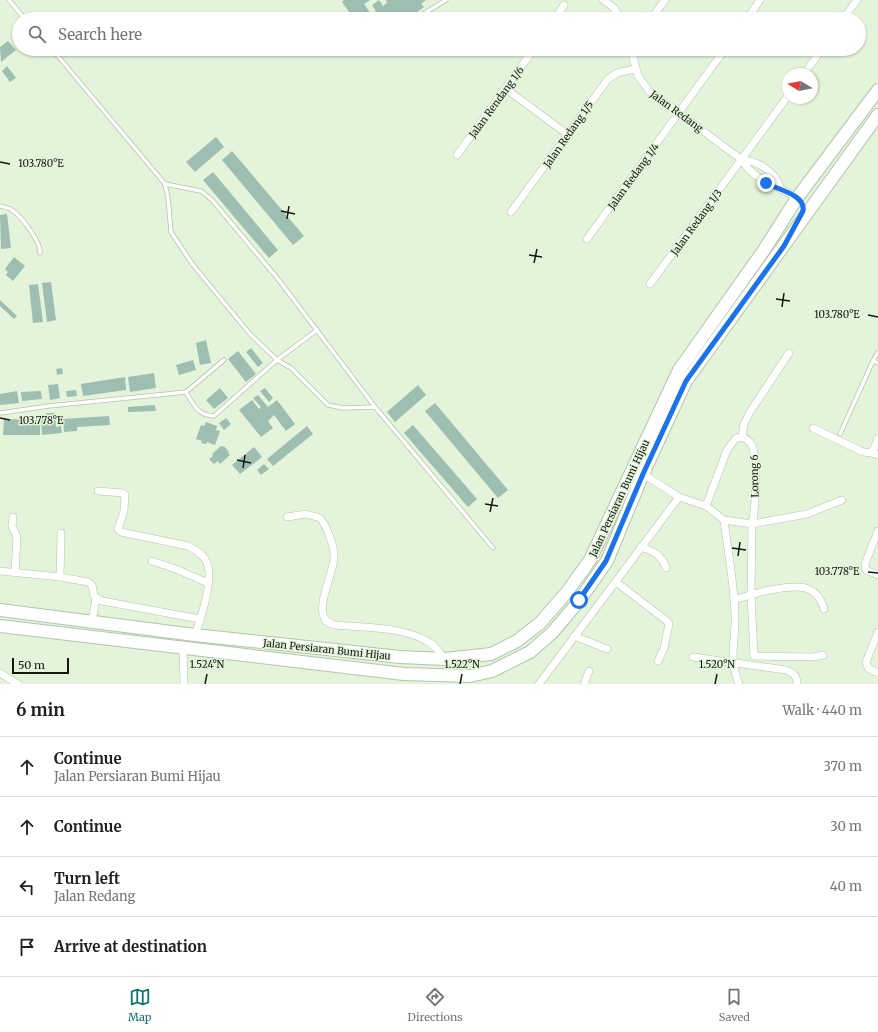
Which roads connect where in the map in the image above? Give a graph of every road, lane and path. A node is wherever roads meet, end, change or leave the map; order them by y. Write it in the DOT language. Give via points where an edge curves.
graph roads {
  1 [pos="9,0"];
  2 [pos="446,0"];
  3 [pos="603,0"];
  4 [pos="665,0"];
  5 [pos="760,0"];
  6 [pos="857,0"];
  7 [pos="564,5"];
  8 [pos="19,12"];
  9 [pos="426,12"];
  10 [pos="560,12"];
  11 [pos="617,12"];
  12 [pos="656,12"];
  13 [pos="752,12"];
  14 [pos="848,12"];
  15 [pos="58,56"];
  16 [pos="529,56"];
  17 [pos="632,56"];
  18 [pos="720,56"];
  19 [pos="817,56"];
  20 [pos="808,68"];
  21 [pos="635,69"];
  22 [pos="506,89"];
  23 [pos="878,90"];
  24 [pos="782,104"];
  25 [pos="679,112"];
  26 [pos="878,115"];
  27 [pos="567,134"];
  28 [pos="457,155"];
  29 [pos="742,160"];
  30 [pos="838,171"];
  31 [pos="165,184"];
  32 [pos="797,198"];
  33 [pos="0,206"];
  34 [pos="511,212"];
  35 [pos="789,238"];
  36 [pos="587,239"];
  37 [pos="40,253"];
  38 [pos="650,284"];
  39 [pos="317,330"];
  40 [pos="878,352"];
  41 [pos="789,353"];
  42 [pos="224,360"];
  43 [pos="277,360"];
  44 [pos="873,361"];
  45 [pos="878,363"];
  46 [pos="186,392"];
  47 [pos="375,407"];
  48 [pos="0,413"];
  49 [pos="813,428"];
  50 [pos="840,434"];
  51 [pos="742,437"];
  52 [pos="878,439"];
  53 [pos="875,454"];
  54 [pos="643,474"];
  55 [pos="98,491"];
  56 [pos="679,496"];
  57 [pos="842,500"];
  58 [pos="706,506"];
  59 [pos="13,517"];
  60 [pos="287,517"];
  61 [pos="724,520"];
  62 [pos="752,524"];
  63 [pos="878,531"];
  64 [pos="61,533"];
  65 [pos="641,547"];
  66 [pos="493,548"];
  67 [pos="152,561"];
  68 [pos="666,568"];
  69 [pos="0,571"];
  70 [pos="15,573"];
  71 [pos="878,575"];
  72 [pos="60,577"];
  73 [pos="616,582"];
  74 [pos="208,583"];
  75 [pos="752,594"];
  76 [pos="96,598"];
  77 [pos="734,600"];
  78 [pos="824,610"];
  79 [pos="0,614"];
  80 [pos="200,619"];
  81 [pos="92,622"];
  82 [pos="0,626"];
  83 [pos="878,632"];
  84 [pos="196,635"];
  85 [pos="574,636"];
  86 [pos="183,648"];
  87 [pos="607,649"];
  88 [pos="823,656"];
  89 [pos="693,658"];
  90 [pos="445,659"];
  91 [pos="658,661"];
  92 [pos="733,664"];
  93 [pos="589,671"];
  94 [pos="0,672"];
  95 [pos="878,673"];
  96 [pos="542,683"];
  97 [pos="18,684"];
  98 [pos="184,684"];
  99 [pos="584,684"];
  100 [pos="739,684"];
  101 [pos="797,684"];
  1 -- 8 [label="lane"];
  2 -- 9 [label="lane"];
  3 -- 11 [label="street"];
  4 -- 12 [label="street"];
  5 -- 13 [label="street"];
  6 -- 14 [label="street"];
  7 -- 10 [label="street"];
  15 -- 31 [label="lane"];
  16 -- 22 [label="street, Jalan Rendang 1/6"];
  17 -- 21 [label="street, Jalan Redang"];
  18 -- 25 [label="street, Jalan Redang 1/4"];
  19 -- 20 [label="street"];
  21 -- 25 [label="street, Jalan Redang" via="649,91"];
  21 -- 27 [label="street, Jalan Redang 1/5" via="616,73 608,79"];
  22 -- 27 [label="street"];
  22 -- 28 [label="street, Jalan Rendang 1/6"];
  23 -- 32 [label="main road, Jalan Persiaran Bumi Hijau"];
  24 -- 29 [label="street, Jalan Redang 1/3"];
  25 -- 29 [label="street, Jalan Redang"];
  25 -- 36 [label="street, Jalan Redang 1/4"];
  26 -- 30 [label="main road, Jalan Persiaran Bumi Hijau"];
  27 -- 34 [label="street, Jalan Redang 1/5"];
  29 -- 32 [label="street, Jalan Redang" via="752,160 772,174 780,187"];
  29 -- 38 [label="street, Jalan Redang 1/3"];
  30 -- 32 [label="main road" via="808,202"];
  30 -- 35 [label="main road, Jalan Persiaran Bumi Hijau"];
  31 -- 39 [label="lane" via="201,191 212,200"];
  31 -- 43 [label="lane" via="171,232 193,265 250,334"];
  32 -- 35 [label="main road" via="803,207"];
  32 -- 90 [label="main road, Jalan Persiaran Bumi Hijau" via="764,250 678,370 594,552 567,592 540,623 517,641 491,654"];
  33 -- 37 [label="lane" via="13,211 20,218 38,241"];
  35 -- 54 [label="main road, Jalan Persiaran Bumi Hijau" via="686,381"];
  39 -- 43 [label="lane"];
  39 -- 47 [label="lane"];
  40 -- 44 [label="lane"];
  41 -- 51 [label="street" via="750,412 744,424"];
  42 -- 46 [label="lane"];
  43 -- 46 [label="lane" via="214,416 206,416 198,411"];
  43 -- 47 [label="lane" via="291,368 328,405 343,408"];
  44 -- 45 [label="lane"];
  44 -- 50 [label="lane"];
  46 -- 48 [label="lane"];
  47 -- 66 [label="lane"];
  49 -- 53 [label="street" via="862,452"];
  51 -- 58 [label="street" via="736,438 727,450"];
  51 -- 62 [label="street, Lorong 6" via="749,441 753,448"];
  52 -- 53 [label="street"];
  54 -- 56 [label="street"];
  54 -- 86 [label="main road, Jalan Persiaran Bumi Hijau" via="606,561 579,600 552,633 530,652 492,671 470,676 404,674"];
  55 -- 74 [label="street" via="125,495 124,511 118,529 121,532 174,542 197,551 206,560 210,571"];
  56 -- 58 [label="street"];
  56 -- 65 [label="street"];
  57 -- 62 [label="street" via="807,514"];
  58 -- 61 [label="street"];
  59 -- 70 [label="street" via="12,526 17,537"];
  60 -- 90 [label="street" via="314,515 320,518 328,530 334,558 322,612 326,621 334,625 419,636 432,644"];
  61 -- 62 [label="street"];
  61 -- 77 [label="street"];
  62 -- 75 [label="street, Lorong 6"];
  63 -- 71 [label="street" via="865,564 866,570"];
  64 -- 72 [label="street"];
  65 -- 68 [label="street" via="658,554 664,560"];
  65 -- 73 [label="street"];
  67 -- 74 [label="street"];
  69 -- 70 [label="street"];
  70 -- 72 [label="street"];
  72 -- 76 [label="street" via="90,583"];
  73 -- 85 [label="street"];
  73 -- 91 [label="street" via="668,621 664,648"];
  74 -- 80 [label="street"];
  75 -- 77 [label="street"];
  75 -- 78 [label="street" via="784,587 803,588 812,590 819,596"];
  75 -- 88 [label="street, Lorong 6" via="754,656"];
  76 -- 80 [label="street"];
  76 -- 81 [label="street"];
  77 -- 92 [label="street"];
  79 -- 81 [label="main road, Jalan Persiaran Bumi Hijau"];
  80 -- 84 [label="street"];
  81 -- 84 [label="main road, Jalan Persiaran Bumi Hijau"];
  82 -- 86 [label="main road, Jalan Persiaran Bumi Hijau"];
  83 -- 95 [label="street" via="866,662 868,668"];
  84 -- 90 [label="main road, Jalan Persiaran Bumi Hijau" via="400,657"];
  85 -- 87 [label="street"];
  85 -- 96 [label="street"];
  86 -- 98 [label="street"];
  89 -- 92 [label="street"];
  92 -- 100 [label="street"];
  92 -- 101 [label="street" via="786,670 797,678"];
  93 -- 99 [label="street"];
  94 -- 97 [label="street"];
}
